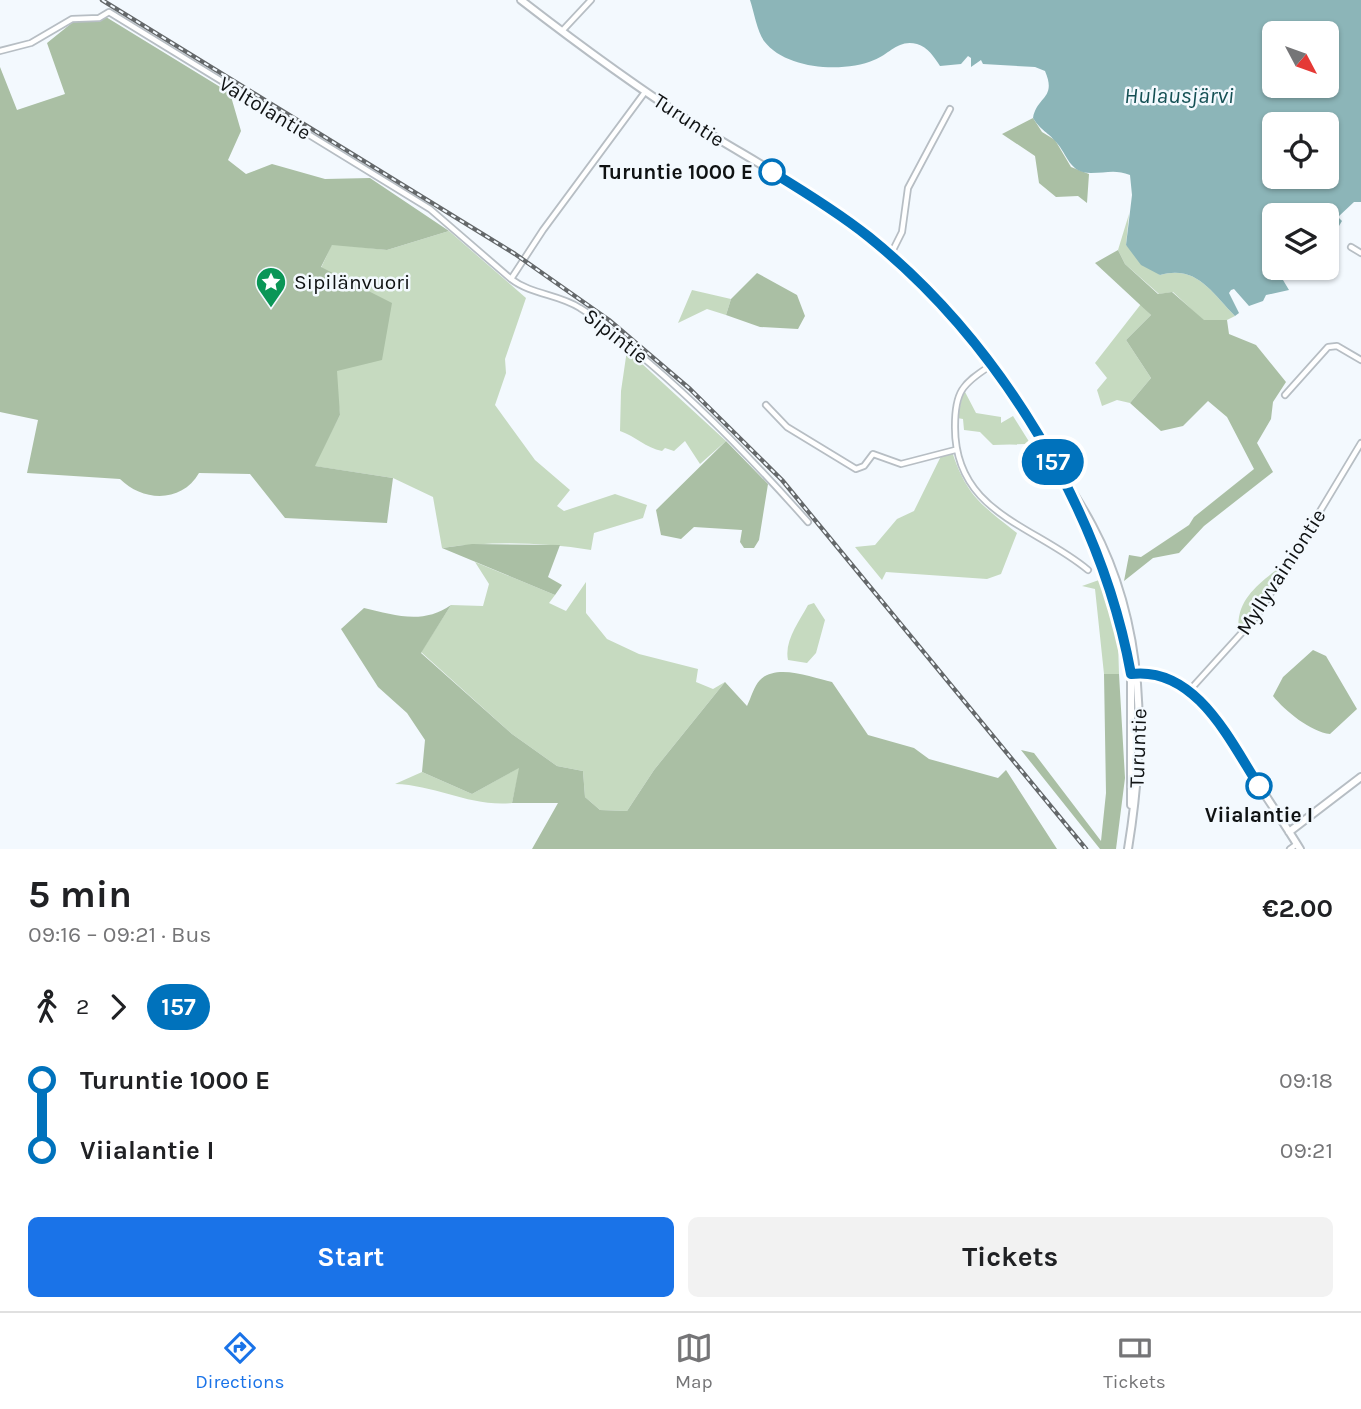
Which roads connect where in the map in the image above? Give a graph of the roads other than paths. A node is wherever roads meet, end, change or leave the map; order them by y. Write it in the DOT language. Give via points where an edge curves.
graph roads {
  1 [pos="522,0"];
  2 [pos="591,0"];
  3 [pos="562,31"];
  4 [pos="0,51"];
  5 [pos="645,92"];
  6 [pos="950,109"];
  7 [pos="1351,247"];
  8 [pos="1361,253"];
  9 [pos="890,256"];
  10 [pos="511,279"];
  11 [pos="1361,360"];
  12 [pos="991,366"];
  13 [pos="1285,395"];
  14 [pos="766,405"];
  15 [pos="1361,443"];
  16 [pos="955,450"];
  17 [pos="808,522"];
  18 [pos="1088,570"];
  19 [pos="1134,673"];
  20 [pos="1189,691"];
  21 [pos="1361,777"];
  22 [pos="1289,832"];
  23 [pos="1299,847"];
  24 [pos="1127,849"];
  25 [pos="1290,849"];
  1 -- 3 [label="main road, Turuntie"];
  2 -- 3 [label="street"];
  3 -- 5 [label="main road, Turuntie"];
  4 -- 10 [label="street, Valtolantie" via="31,43 72,19 99,18 109,12 430,209"];
  5 -- 9 [label="main road, Turuntie" via="846,220"];
  5 -- 10 [label="street"];
  6 -- 9 [label="street" via="908,188 902,232"];
  7 -- 8 [label="street"];
  9 -- 12 [label="main road, Turuntie" via="933,296"];
  10 -- 17 [label="street, Sipintie" via="523,288 579,307 611,331 748,454"];
  11 -- 13 [label="street" via="1331,345"];
  12 -- 16 [label="street" via="973,377 958,395"];
  12 -- 19 [label="main road, Turuntie" via="1092,526 1118,586"];
  14 -- 16 [label="street" via="788,427 856,468 864,466 873,454 901,464"];
  15 -- 20 [label="street, Myllyvainiontie" via="1257,616"];
  16 -- 18 [label="street" via="971,483 996,512"];
  19 -- 20 [label="main road" via="1161,676"];
  19 -- 24 [label="main road, Turuntie" via="1141,739"];
  20 -- 22 [label="main road" via="1215,719"];
  21 -- 22 [label="main road"];
  22 -- 23 [label="main road"];
  23 -- 25 [label="street"];
}
